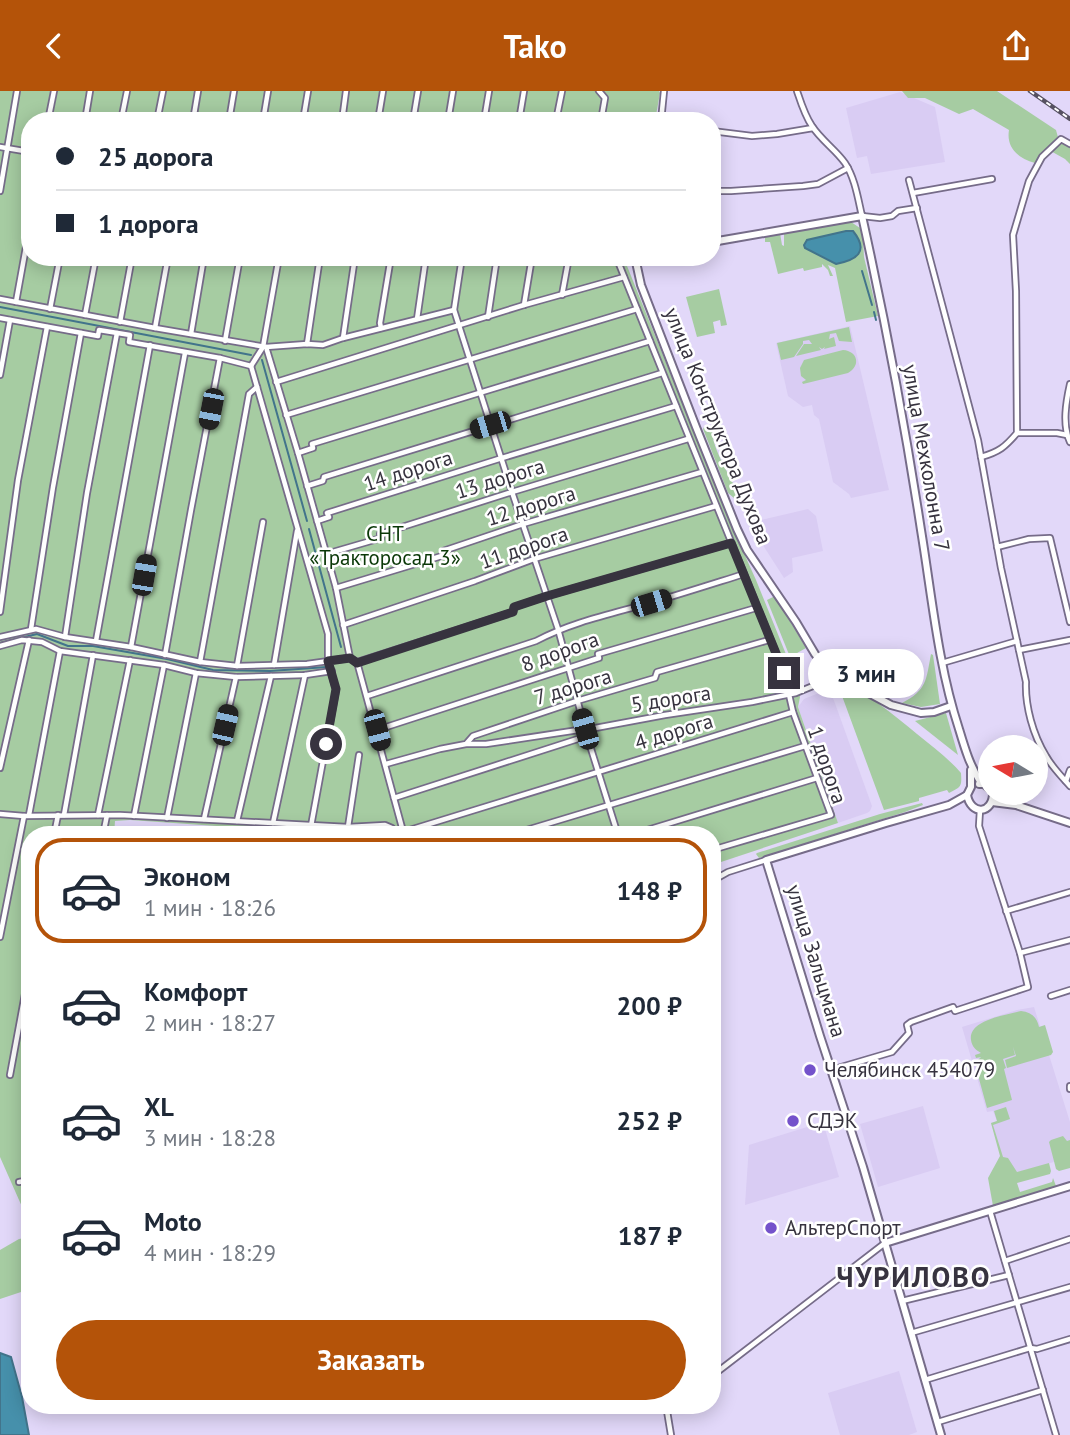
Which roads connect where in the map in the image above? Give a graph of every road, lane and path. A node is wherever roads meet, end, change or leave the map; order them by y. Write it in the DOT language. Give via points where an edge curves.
graph roads {
  1 [pos="17,91"];
  2 [pos="54,91"];
  3 [pos="90,91"];
  4 [pos="127,91"];
  5 [pos="163,91"];
  6 [pos="198,91"];
  7 [pos="234,91"];
  8 [pos="268,91"];
  9 [pos="308,91"];
  10 [pos="346,91"];
  11 [pos="383,91"];
  12 [pos="418,91"];
  13 [pos="453,91"];
  14 [pos="489,91"];
  15 [pos="524,91"];
  16 [pos="562,91"];
  17 [pos="599,91"];
  18 [pos="664,91"];
  19 [pos="797,91"];
  20 [pos="50,112"];
  21 [pos="86,112"];
  22 [pos="123,112"];
  23 [pos="160,112"];
  24 [pos="194,112"];
  25 [pos="230,112"];
  26 [pos="264,112"];
  27 [pos="304,112"];
  28 [pos="343,112"];
  29 [pos="380,112"];
  30 [pos="414,112"];
  31 [pos="450,112"];
  32 [pos="486,112"];
  33 [pos="520,112"];
  34 [pos="558,112"];
  35 [pos="603,112"];
  36 [pos="662,112"];
  37 [pos="813,128"];
  38 [pos="721,132"];
  39 [pos="1070,144"];
  40 [pos="0,147"];
  41 [pos="7,148"];
  42 [pos="21,150"];
  43 [pos="848,169"];
  44 [pos="992,179"];
  45 [pos="909,180"];
  46 [pos="0,191"];
  47 [pos="721,191"];
  48 [pos="913,193"];
  49 [pos="917,208"];
  50 [pos="862,216"];
  51 [pos="721,240"];
  52 [pos="23,266"];
  53 [pos="58,266"];
  54 [pos="94,266"];
  55 [pos="130,266"];
  56 [pos="166,266"];
  57 [pos="202,266"];
  58 [pos="238,266"];
  59 [pos="278,266"];
  60 [pos="319,266"];
  61 [pos="354,266"];
  62 [pos="390,266"];
  63 [pos="425,266"];
  64 [pos="461,266"];
  65 [pos="496,266"];
  66 [pos="530,266"];
  67 [pos="567,266"];
  68 [pos="619,266"];
  69 [pos="638,266"];
  70 [pos="624,277"];
  71 [pos="562,295"];
  72 [pos="0,299"];
  73 [pos="16,302"];
  74 [pos="524,305"];
  75 [pos="50,309"];
  76 [pos="637,309"];
  77 [pos="454,310"];
  78 [pos="85,315"];
  79 [pos="488,317"];
  80 [pos="0,318"];
  81 [pos="417,319"];
  82 [pos="10,320"];
  83 [pos="120,321"];
  84 [pos="459,326"];
  85 [pos="47,327"];
  86 [pos="155,328"];
  87 [pos="381,328"];
  88 [pos="81,333"];
  89 [pos="117,333"];
  90 [pos="191,334"];
  91 [pos="343,338"];
  92 [pos="225,341"];
  93 [pos="650,341"];
  94 [pos="307,344"];
  95 [pos="150,345"];
  96 [pos="264,347"];
  97 [pos="185,353"];
  98 [pos="220,358"];
  99 [pos="470,359"];
  100 [pos="251,366"];
  101 [pos="662,373"];
  102 [pos="0,376"];
  103 [pos="276,382"];
  104 [pos="1070,384"];
  105 [pos="257,387"];
  106 [pos="481,392"];
  107 [pos="676,406"];
  108 [pos="286,415"];
  109 [pos="490,425"];
  110 [pos="1017,433"];
  111 [pos="1067,435"];
  112 [pos="688,439"];
  113 [pos="1070,442"];
  114 [pos="298,453"];
  115 [pos="981,457"];
  116 [pos="502,458"];
  117 [pos="702,472"];
  118 [pos="307,486"];
  119 [pos="512,492"];
  120 [pos="716,506"];
  121 [pos="317,521"];
  122 [pos="263,522"];
  123 [pos="523,524"];
  124 [pos="298,527"];
  125 [pos="731,543"];
  126 [pos="997,547"];
  127 [pos="326,554"];
  128 [pos="534,559"];
  129 [pos="744,574"];
  130 [pos="336,588"];
  131 [pos="547,596"];
  132 [pos="756,607"];
  133 [pos="0,612"];
  134 [pos="1070,622"];
  135 [pos="343,625"];
  136 [pos="31,629"];
  137 [pos="558,629"];
  138 [pos="0,637"];
  139 [pos="65,637"];
  140 [pos="29,640"];
  141 [pos="769,640"];
  142 [pos="1070,640"];
  143 [pos="96,641"];
  144 [pos="1017,641"];
  145 [pos="0,646"];
  146 [pos="131,647"];
  147 [pos="1020,650"];
  148 [pos="60,651"];
  149 [pos="93,655"];
  150 [pos="165,655"];
  151 [pos="350,658"];
  152 [pos="130,660"];
  153 [pos="328,661"];
  154 [pos="200,662"];
  155 [pos="357,663"];
  156 [pos="942,663"];
  157 [pos="164,664"];
  158 [pos="274,665"];
  159 [pos="237,666"];
  160 [pos="568,668"];
  161 [pos="332,671"];
  162 [pos="196,673"];
  163 [pos="305,674"];
  164 [pos="271,676"];
  165 [pos="837,676"];
  166 [pos="236,677"];
  167 [pos="789,695"];
  168 [pos="367,696"];
  169 [pos="577,701"];
  170 [pos="951,706"];
  171 [pos="793,712"];
  172 [pos="585,729"];
  173 [pos="377,730"];
  174 [pos="587,736"];
  175 [pos="466,744"];
  176 [pos="805,746"];
  177 [pos="359,755"];
  178 [pos="386,764"];
  179 [pos="0,768"];
  180 [pos="971,768"];
  181 [pos="1070,770"];
  182 [pos="598,771"];
  183 [pos="817,778"];
  184 [pos="978,778"];
  185 [pos="1066,781"];
  186 [pos="978,784"];
  187 [pos="1070,786"];
  188 [pos="971,787"];
  189 [pos="967,796"];
  190 [pos="394,798"];
  191 [pos="608,804"];
  192 [pos="949,805"];
  193 [pos="990,805"];
  194 [pos="1015,805"];
  195 [pos="975,808"];
  196 [pos="0,814"];
  197 [pos="61,815"];
  198 [pos="98,815"];
  199 [pos="107,815"];
  200 [pos="27,816"];
  201 [pos="134,816"];
  202 [pos="167,818"];
  203 [pos="204,820"];
  204 [pos="237,821"];
  205 [pos="273,823"];
  206 [pos="1070,823"];
  207 [pos="25,826"];
  208 [pos="57,826"];
  209 [pos="105,826"];
  210 [pos="311,826"];
  211 [pos="348,826"];
  212 [pos="366,826"];
  213 [pos="387,826"];
  214 [pos="402,826"];
  215 [pos="426,826"];
  216 [pos="538,826"];
  217 [pos="615,826"];
  218 [pos="660,826"];
  219 [pos="21,843"];
  220 [pos="721,847"];
  221 [pos="766,860"];
  222 [pos="721,876"];
  223 [pos="1070,892"];
  224 [pos="1006,911"];
  225 [pos="0,937"];
  226 [pos="1070,940"];
  227 [pos="1020,953"];
  228 [pos="1070,990"];
  229 [pos="1051,996"];
  230 [pos="21,1016"];
  231 [pos="831,1070"];
  232 [pos="10,1075"];
  233 [pos="1070,1185"];
  234 [pos="990,1210"];
  235 [pos="1070,1240"];
  236 [pos="885,1243"];
  237 [pos="1005,1261"];
  238 [pos="1009,1275"];
  239 [pos="1070,1287"];
  240 [pos="902,1301"];
  241 [pos="1017,1303"];
  242 [pos="911,1333"];
  243 [pos="1070,1339"];
  244 [pos="1030,1348"];
  245 [pos="721,1369"];
  246 [pos="925,1380"];
  247 [pos="1043,1390"];
  248 [pos="668,1414"];
  249 [pos="938,1422"];
  250 [pos="671,1435"];
  251 [pos="942,1435"];
  252 [pos="1056,1435"];
  1 -- 41 [label="street"];
  2 -- 20 [label="street"];
  3 -- 21 [label="street"];
  4 -- 22 [label="street"];
  5 -- 23 [label="street"];
  6 -- 24 [label="street"];
  7 -- 25 [label="street"];
  8 -- 26 [label="street"];
  9 -- 27 [label="street"];
  10 -- 28 [label="street"];
  11 -- 29 [label="street"];
  12 -- 30 [label="street"];
  13 -- 31 [label="street"];
  14 -- 32 [label="street"];
  15 -- 33 [label="street"];
  16 -- 34 [label="street"];
  17 -- 35 [label="street" via="606,98"];
  18 -- 36 [label="street"];
  19 -- 37 [label="street"];
  37 -- 38 [label="street" via="752,136"];
  37 -- 43 [label="street"];
  39 -- 110 [label="street" via="1061,139 1042,157 1029,181 1013,235"];
  40 -- 41 [label="street"];
  41 -- 42 [label="street"];
  41 -- 46 [label="street"];
  43 -- 47 [label="street" via="818,184"];
  43 -- 50 [label="street"];
  44 -- 48 [label="street"];
  45 -- 48 [label="street"];
  48 -- 49 [label="street"];
  49 -- 50 [label="street" via="880,218"];
  49 -- 115 [label="street"];
  50 -- 51 [label="street"];
  50 -- 156 [label="street, улица Мехколонна 7" via="905,429"];
  52 -- 73 [label="street"];
  53 -- 75 [label="street"];
  54 -- 78 [label="street"];
  55 -- 83 [label="street"];
  56 -- 86 [label="street"];
  57 -- 90 [label="street"];
  58 -- 92 [label="street"];
  59 -- 96 [label="street"];
  60 -- 94 [label="street"];
  61 -- 91 [label="street"];
  62 -- 87 [label="street"];
  63 -- 81 [label="street"];
  64 -- 77 [label="street"];
  65 -- 79 [label="street"];
  66 -- 74 [label="street"];
  67 -- 71 [label="street"];
  68 -- 70 [label="street, 1 дорога"];
  69 -- 165 [label="street, улица Конструктора Духова" via="641,285 741,538 815,654"];
  70 -- 71 [label="street"];
  70 -- 76 [label="street, 1 дорога"];
  71 -- 74 [label="street"];
  72 -- 73 [label="street"];
  73 -- 75 [label="street"];
  74 -- 79 [label="street"];
  75 -- 78 [label="street"];
  76 -- 93 [label="street, 1 дорога"];
  76 -- 99 [label="street"];
  77 -- 81 [label="street"];
  77 -- 84 [label="street"];
  78 -- 83 [label="street"];
  79 -- 84 [label="street"];
  80 -- 82 [label="street"];
  81 -- 87 [label="street"];
  82 -- 85 [label="street"];
  82 -- 102 [label="street"];
  83 -- 86 [label="street"];
  84 -- 99 [label="street"];
  84 -- 103 [label="street"];
  85 -- 88 [label="street"];
  85 -- 133 [label="street" via="18,480"];
  86 -- 90 [label="street"];
  87 -- 91 [label="street"];
  88 -- 89 [label="street"];
  88 -- 136 [label="street"];
  89 -- 95 [label="street" via="130,335 129,342"];
  89 -- 139 [label="street"];
  90 -- 92 [label="street"];
  91 -- 94 [label="street" via="323,345"];
  92 -- 96 [label="street"];
  93 -- 101 [label="street, 1 дорога"];
  93 -- 106 [label="street"];
  94 -- 96 [label="street"];
  95 -- 97 [label="street"];
  95 -- 143 [label="street"];
  96 -- 100 [label="street"];
  96 -- 103 [label="street"];
  97 -- 98 [label="street"];
  97 -- 146 [label="street"];
  98 -- 100 [label="street"];
  98 -- 150 [label="street"];
  99 -- 106 [label="street"];
  99 -- 108 [label="street"];
  100 -- 105 [label="street"];
  101 -- 107 [label="street, 1 дорога"];
  101 -- 109 [label="street"];
  103 -- 108 [label="street"];
  104 -- 111 [label="street"];
  105 -- 124 [label="street"];
  105 -- 154 [label="street" via="250,394"];
  106 -- 109 [label="street"];
  106 -- 114 [label="street"];
  107 -- 112 [label="street, 1 дорога"];
  107 -- 116 [label="street, 14 дорога"];
  108 -- 114 [label="street"];
  109 -- 116 [label="street"];
  109 -- 118 [label="street"];
  110 -- 111 [label="street"];
  110 -- 115 [label="street" via="995,453"];
  111 -- 113 [label="street"];
  112 -- 117 [label="street, 1 дорога"];
  112 -- 119 [label="street, 13 дорога"];
  114 -- 118 [label="street"];
  115 -- 126 [label="street"];
  116 -- 119 [label="street"];
  116 -- 121 [label="street, 14 дорога" via="327,513 329,517"];
  117 -- 120 [label="street, 1 дорога"];
  117 -- 123 [label="street, 12 дорога"];
  118 -- 121 [label="street"];
  119 -- 123 [label="street"];
  119 -- 127 [label="street, 13 дорога"];
  120 -- 125 [label="street, 1 дорога"];
  120 -- 128 [label="street, 11 дорога"];
  121 -- 127 [label="street"];
  122 -- 159 [label="street"];
  123 -- 128 [label="street"];
  123 -- 130 [label="street, 12 дорога" via="443,551 445,555"];
  124 -- 153 [label="street" via="328,634"];
  124 -- 158 [label="street"];
  125 -- 129 [label="street, 1 дорога"];
  125 -- 131 [label="street"];
  126 -- 134 [label="street" via="1029,538 1050,538"];
  126 -- 144 [label="street"];
  127 -- 130 [label="street"];
  128 -- 131 [label="street"];
  128 -- 135 [label="street, 11 дорога"];
  129 -- 132 [label="street, 1 дорога"];
  129 -- 137 [label="street"];
  130 -- 135 [label="street"];
  131 -- 137 [label="street"];
  131 -- 155 [label="street" via="514,607 513,612"];
  132 -- 141 [label="street, 1 дорога"];
  132 -- 160 [label="street, 8 дорога" via="597,654 599,658"];
  135 -- 151 [label="street"];
  136 -- 138 [label="street"];
  136 -- 139 [label="street"];
  137 -- 160 [label="street"];
  137 -- 168 [label="street" via="536,641"];
  139 -- 143 [label="street"];
  140 -- 145 [label="street"];
  140 -- 148 [label="street"];
  140 -- 179 [label="street"];
  141 -- 167 [label="street, 1 дорога"];
  141 -- 169 [label="street, 7 дорога"];
  142 -- 147 [label="street"];
  143 -- 146 [label="street"];
  144 -- 147 [label="street"];
  144 -- 156 [label="street"];
  146 -- 150 [label="street"];
  147 -- 185 [label="street" via="1040,744"];
  148 -- 149 [label="street"];
  148 -- 200 [label="street"];
  149 -- 152 [label="street"];
  149 -- 197 [label="street"];
  150 -- 154 [label="street"];
  151 -- 153 [label="street"];
  151 -- 155 [label="street"];
  152 -- 157 [label="street"];
  152 -- 198 [label="street"];
  153 -- 158 [label="street"];
  153 -- 161 [label="street"];
  154 -- 159 [label="street"];
  155 -- 168 [label="street"];
  156 -- 170 [label="street, улица Мехколонна 7"];
  157 -- 162 [label="street"];
  157 -- 201 [label="street"];
  158 -- 159 [label="street"];
  160 -- 169 [label="street"];
  160 -- 173 [label="street, 8 дорога"];
  161 -- 163 [label="street"];
  161 -- 210 [label="street" via="336,689"];
  162 -- 166 [label="street"];
  162 -- 202 [label="street"];
  163 -- 164 [label="street"];
  163 -- 205 [label="street"];
  164 -- 166 [label="street"];
  164 -- 204 [label="street"];
  165 -- 167 [label="street, 5 дорога"];
  165 -- 170 [label="street, улица Конструктора Духова" via="907,710 934,712"];
  166 -- 203 [label="street"];
  167 -- 171 [label="street, 1 дорога"];
  167 -- 172 [label="street, 5 дорога"];
  168 -- 173 [label="street"];
  169 -- 172 [label="street"];
  169 -- 175 [label="street, 7 дорога" via="472,737"];
  170 -- 180 [label="street"];
  171 -- 176 [label="street, 1 дорога"];
  171 -- 182 [label="street, 4 дорога"];
  172 -- 174 [label="street"];
  172 -- 175 [label="street, 5 дорога"];
  173 -- 178 [label="street"];
  174 -- 182 [label="street"];
  174 -- 190 [label="street"];
  175 -- 178 [label="street, 7 дорога"];
  176 -- 183 [label="street, 1 дорога"];
  176 -- 191 [label="street"];
  177 -- 211 [label="street"];
  178 -- 190 [label="street"];
  180 -- 184 [label="street"];
  180 -- 188 [label="street"];
  181 -- 185 [label="street"];
  182 -- 191 [label="street"];
  182 -- 215 [label="street, 4 дорога"];
  183 -- 218 [label="street"];
  183 -- 220 [label="street, 1 дорога" via="831,815"];
  185 -- 187 [label="street"];
  186 -- 188 [label="street"];
  188 -- 189 [label="street"];
  189 -- 192 [label="street"];
  189 -- 195 [label="street"];
  190 -- 214 [label="street"];
  191 -- 216 [label="street"];
  191 -- 217 [label="street"];
  192 -- 195 [label="street"];
  192 -- 221 [label="street"];
  193 -- 195 [label="street"];
  194 -- 206 [label="street"];
  195 -- 224 [label="street"];
  196 -- 200 [label="street"];
  197 -- 198 [label="street"];
  197 -- 200 [label="street"];
  197 -- 208 [label="street"];
  198 -- 199 [label="street"];
  199 -- 201 [label="street"];
  199 -- 209 [label="street"];
  200 -- 207 [label="street"];
  201 -- 202 [label="street"];
  202 -- 203 [label="street"];
  203 -- 204 [label="street"];
  204 -- 205 [label="street"];
  205 -- 210 [label="street"];
  212 -- 213 [label="street"];
  219 -- 225 [label="street"];
  221 -- 222 [label="street"];
  221 -- 231 [label="street, улица Зальцмана"];
  223 -- 224 [label="street"];
  224 -- 227 [label="street"];
  226 -- 227 [label="street"];
  227 -- 231 [label="street" via="1028,987 911,1022 907,1024 909,1033 892,1052"];
  228 -- 229 [label="street"];
  230 -- 232 [label="street"];
  231 -- 236 [label="street, улица Зальцмана"];
  233 -- 234 [label="street"];
  234 -- 236 [label="street"];
  234 -- 237 [label="street"];
  235 -- 237 [label="street"];
  236 -- 240 [label="street, улица Зальцмана"];
  236 -- 245 [label="street"];
  237 -- 238 [label="street"];
  238 -- 240 [label="street"];
  238 -- 241 [label="street"];
  239 -- 241 [label="street"];
  240 -- 242 [label="street, улица Зальцмана"];
  241 -- 242 [label="street"];
  241 -- 244 [label="street"];
  242 -- 246 [label="street, улица Зальцмана"];
  243 -- 244 [label="street"];
  244 -- 246 [label="street"];
  244 -- 247 [label="street"];
  246 -- 249 [label="street, улица Зальцмана"];
  247 -- 249 [label="street"];
  247 -- 252 [label="street"];
  248 -- 250 [label="street"];
  249 -- 251 [label="street, улица Зальцмана"];
}
